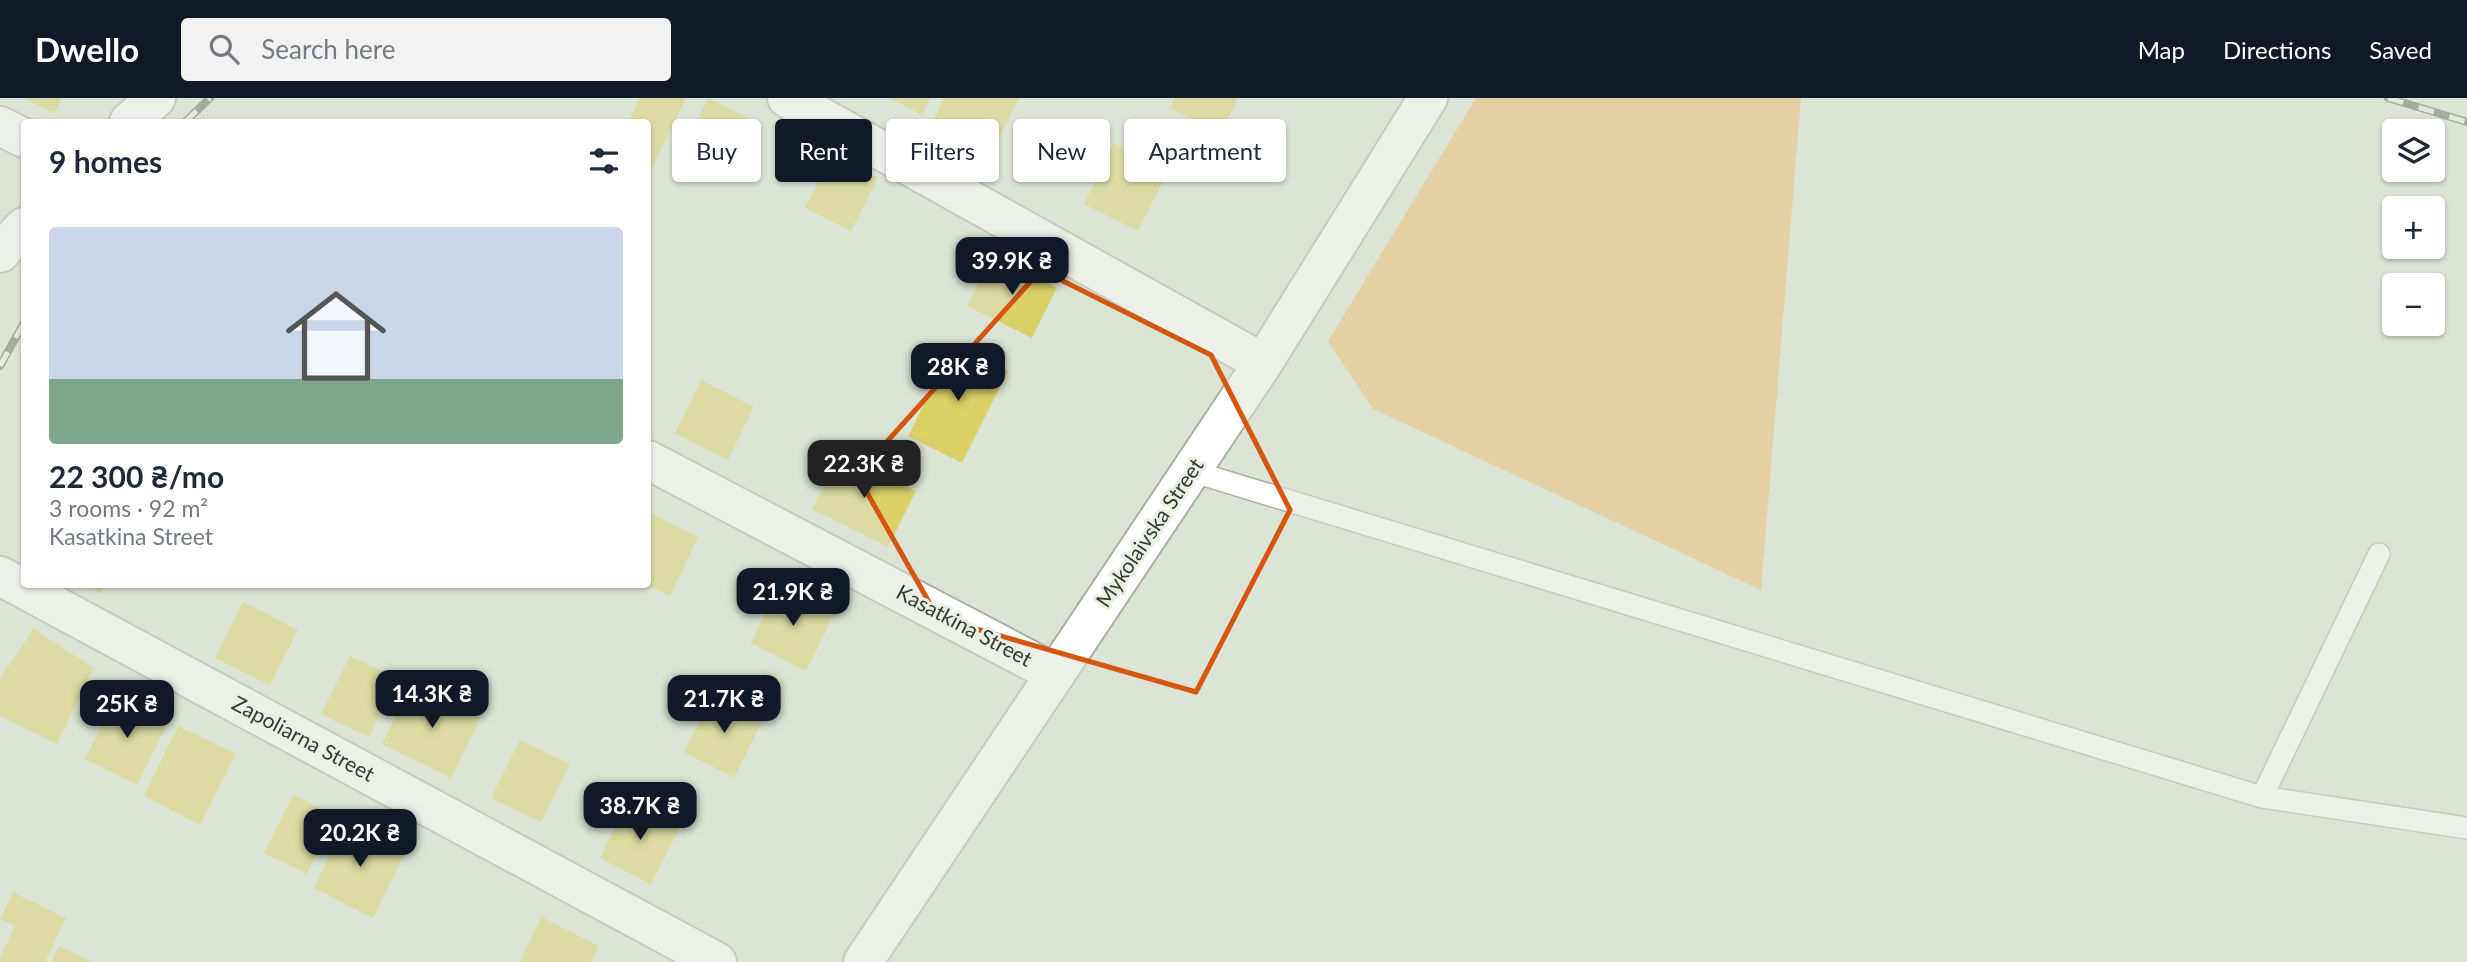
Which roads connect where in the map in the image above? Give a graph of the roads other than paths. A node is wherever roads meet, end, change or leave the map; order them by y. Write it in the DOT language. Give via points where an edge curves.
graph roads {
  1 [pos="156,98"];
  2 [pos="787,98"];
  3 [pos="1428,98"];
  4 [pos="132,119"];
  5 [pos="0,126"];
  6 [pos="21,136"];
  7 [pos="21,230"];
  8 [pos="0,253"];
  9 [pos="1263,363"];
  10 [pos="651,462"];
  11 [pos="1191,471"];
  12 [pos="2379,554"];
  13 [pos="0,576"];
  14 [pos="21,587"];
  15 [pos="22,588"];
  16 [pos="1056,674"];
  17 [pos="2262,797"];
  18 [pos="2467,828"];
  19 [pos="717,962"];
  20 [pos="863,962"];
  1 -- 4 [label="street"];
  2 -- 9 [label="street"];
  3 -- 9 [label="street, Mykolaivska Street"];
  5 -- 6 [label="street"];
  7 -- 8 [label="street"];
  9 -- 11 [label="street, Mykolaivska Street"];
  10 -- 16 [label="street, Kasatkina Street"];
  11 -- 16 [label="street, Mykolaivska Street"];
  11 -- 17 [label="lane"];
  12 -- 17 [label="lane"];
  13 -- 14 [label="street, Zapoliarna Street"];
  15 -- 19 [label="street, Zapoliarna Street"];
  16 -- 20 [label="street, Mykolaivska Street"];
  17 -- 18 [label="lane"];
}
